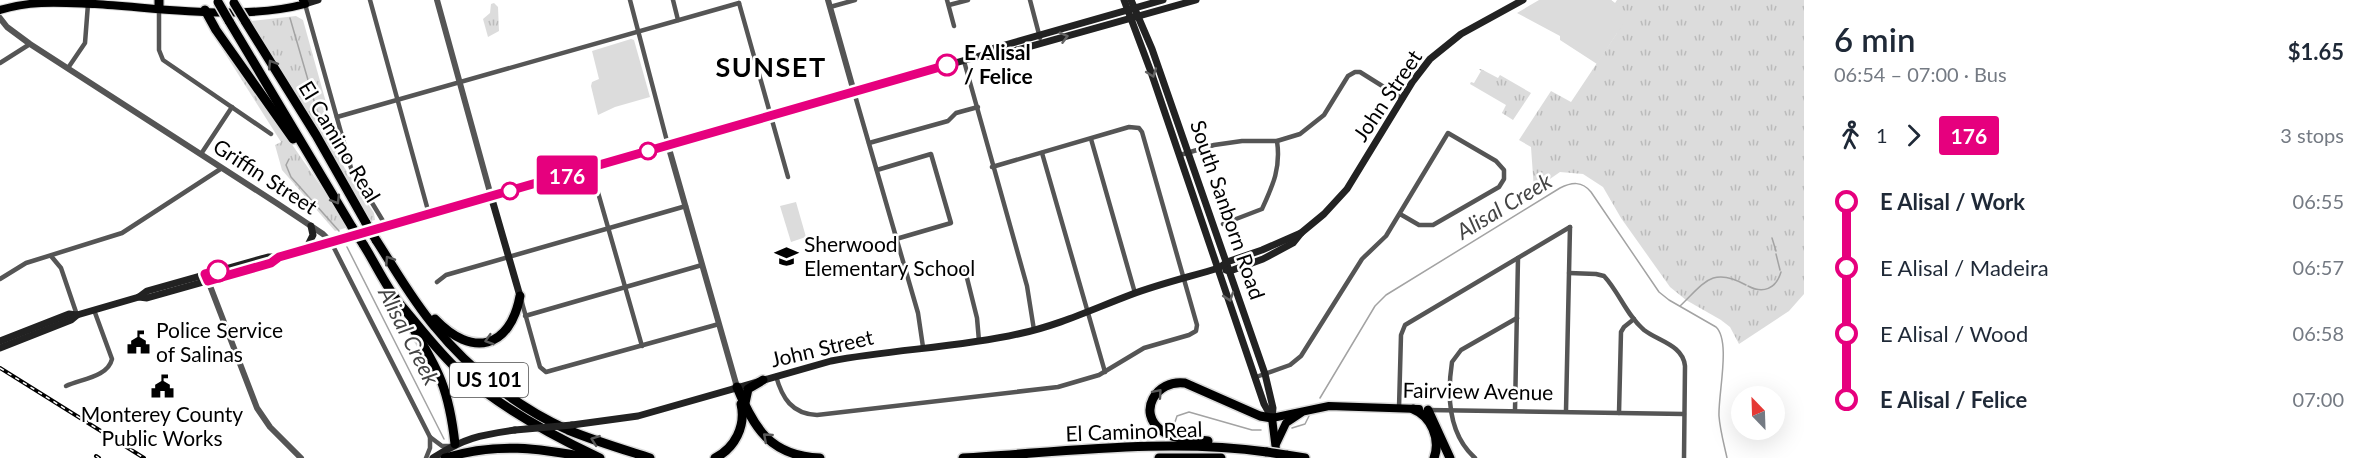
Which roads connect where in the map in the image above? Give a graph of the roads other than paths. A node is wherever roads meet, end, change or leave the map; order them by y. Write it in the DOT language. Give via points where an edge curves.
graph roads {
  1 [pos="289,0"];
  2 [pos="318,0"];
  3 [pos="370,0"];
  4 [pos="437,0"];
  5 [pos="630,0"];
  6 [pos="673,0"];
  7 [pos="855,0"];
  8 [pos="968,0"];
  9 [pos="1030,0"];
  10 [pos="1124,0"];
  11 [pos="1163,0"];
  12 [pos="1196,0"];
  13 [pos="1523,0"];
  14 [pos="217,1"];
  15 [pos="233,2"];
  16 [pos="304,2"];
  17 [pos="738,2"];
  18 [pos="948,3"];
  19 [pos="88,4"];
  20 [pos="159,4"];
  21 [pos="829,4"];
  22 [pos="1131,5"];
  23 [pos="0,10"];
  24 [pos="205,10"];
  25 [pos="275,10"];
  26 [pos="1135,17"];
  27 [pos="0,18"];
  28 [pos="678,20"];
  29 [pos="954,26"];
  30 [pos="637,32"];
  31 [pos="1039,35"];
  32 [pos="1042,43"];
  33 [pos="30,44"];
  34 [pos="983,56"];
  35 [pos="964,61"];
  36 [pos="0,63"];
  37 [pos="68,68"];
  38 [pos="460,82"];
  39 [pos="854,92"];
  40 [pos="1403,99"];
  41 [pos="398,100"];
  42 [pos="232,107"];
  43 [pos="978,107"];
  44 [pos="771,116"];
  45 [pos="337,117"];
  46 [pos="271,134"];
  47 [pos="1091,139"];
  48 [pos="1277,141"];
  49 [pos="869,143"];
  50 [pos="668,145"];
  51 [pos="1188,152"];
  52 [pos="1042,153"];
  53 [pos="201,154"];
  54 [pos="1180,155"];
  55 [pos="992,166"];
  56 [pos="222,168"];
  57 [pos="591,168"];
  58 [pos="877,170"];
  59 [pos="320,172"];
  60 [pos="788,177"];
  61 [pos="491,196"];
  62 [pos="686,206"];
  63 [pos="429,214"];
  64 [pos="1400,214"];
  65 [pos="1223,224"];
  66 [pos="311,226"];
  67 [pos="386,226"];
  68 [pos="609,228"];
  69 [pos="1301,233"];
  70 [pos="896,239"];
  71 [pos="331,242"];
  72 [pos="306,249"];
  73 [pos="51,256"];
  74 [pos="509,257"];
  75 [pos="1518,258"];
  76 [pos="1227,262"];
  77 [pos="702,265"];
  78 [pos="964,266"];
  79 [pos="1219,268"];
  80 [pos="1230,271"];
  81 [pos="1569,273"];
  82 [pos="206,278"];
  83 [pos="1184,278"];
  84 [pos="0,279"];
  85 [pos="437,282"];
  86 [pos="626,287"];
  87 [pos="410,292"];
  88 [pos="1135,293"];
  89 [pos="520,296"];
  90 [pos="399,302"];
  91 [pos="94,310"];
  92 [pos="1087,312"];
  93 [pos="77,315"];
  94 [pos="525,316"];
  95 [pos="1517,318"];
  96 [pos="1634,319"];
  97 [pos="719,324"];
  98 [pos="1034,330"];
  99 [pos="0,341"];
  100 [pos="979,341"];
  101 [pos="642,346"];
  102 [pos="923,347"];
  103 [pos="0,348"];
  104 [pos="1105,372"];
  105 [pos="1265,374"];
  106 [pos="776,376"];
  107 [pos="1256,377"];
  108 [pos="763,380"];
  109 [pos="66,386"];
  110 [pos="737,387"];
  111 [pos="1399,408"];
  112 [pos="1307,409"];
  113 [pos="1413,409"];
  114 [pos="1450,409"];
  115 [pos="1428,410"];
  116 [pos="1515,410"];
  117 [pos="747,411"];
  118 [pos="1566,411"];
  119 [pos="1619,413"];
  120 [pos="1684,414"];
  121 [pos="1272,418"];
  122 [pos="430,437"];
  123 [pos="453,445"];
  124 [pos="1276,445"];
  125 [pos="1236,447"];
  126 [pos="1282,456"];
  127 [pos="301,458"];
  128 [pos="426,458"];
  129 [pos="433,458"];
  130 [pos="445,458"];
  131 [pos="590,458"];
  132 [pos="600,458"];
  133 [pos="650,458"];
  134 [pos="715,458"];
  135 [pos="820,458"];
  136 [pos="963,458"];
  137 [pos="1159,458"];
  138 [pos="1221,458"];
  139 [pos="1305,458"];
  140 [pos="1434,458"];
  141 [pos="1450,458"];
  142 [pos="1475,458"];
  143 [pos="1684,458"];
  1 -- 25 [label="main road"];
  2 -- 16 [label="main road"];
  3 -- 41 [label="street"];
  4 -- 38 [label="street"];
  5 -- 30 [label="street"];
  6 -- 28 [label="street"];
  7 -- 21 [label="street"];
  8 -- 18 [label="street"];
  9 -- 31 [label="street"];
  10 -- 22 [label="main road"];
  11 -- 22 [label="main road"];
  12 -- 26 [label="main road"];
  13 -- 40 [label="main road, John Street" via="1438,51"];
  14 -- 59 [label="highway, El Camino Real / US 101, bridge"];
  87 -- 15 [label="highway, El Camino Real / US 101, one-way, bridge"];
  16 -- 25 [label="main road"];
  16 -- 45 [label="street"];
  17 -- 28 [label="street"];
  17 -- 44 [label="street"];
  18 -- 29 [label="street"];
  19 -- 20 [label="main road"];
  19 -- 23 [label="main road" via="48,2"];
  19 -- 37 [label="street" via="85,43"];
  20 -- 24 [label="main road"];
  20 -- 42 [label="street" via="159,50 163,60"];
  21 -- 39 [label="street"];
  22 -- 26 [label="main road"];
  22 -- 31 [label="main road"];
  24 -- 25 [label="main road"];
  24 -- 59 [label="highway" via="309,162"];
  32 -- 26 [label="main road, one-way"];
  26 -- 51 [label="main road, South Sanborn Road"];
  26 -- 54 [label="main road, South Sanborn Road, one-way"];
  27 -- 33 [label="street, Griffin Street"];
  28 -- 30 [label="street"];
  30 -- 38 [label="street"];
  30 -- 50 [label="street"];
  31 -- 32 [label="street"];
  31 -- 34 [label="main road" via="991,49"];
  32 -- 34 [label="main road"];
  33 -- 36 [label="street"];
  33 -- 37 [label="street, Griffin Street"];
  34 -- 35 [label="main road"];
  35 -- 39 [label="main road"];
  35 -- 43 [label="street"];
  37 -- 53 [label="street, Griffin Street"];
  38 -- 41 [label="street"];
  38 -- 61 [label="street"];
  39 -- 44 [label="main road"];
  39 -- 49 [label="street"];
  40 -- 48 [label="street" via="1360,72 1353,72 1314,125 1297,136"];
  40 -- 69 [label="main road, John Street" via="1347,189"];
  41 -- 45 [label="street"];
  41 -- 63 [label="street"];
  42 -- 46 [label="street"];
  42 -- 53 [label="street"];
  43 -- 49 [label="street" via="956,113 948,121"];
  43 -- 55 [label="street"];
  44 -- 50 [label="main road"];
  44 -- 60 [label="street"];
  45 -- 67 [label="street" via="351,168"];
  47 -- 52 [label="street"];
  47 -- 83 [label="street" via="1129,127 1142,132"];
  47 -- 88 [label="street"];
  48 -- 51 [label="street" via="1224,143"];
  48 -- 65 [label="street" via="1278,174 1262,209"];
  49 -- 58 [label="street"];
  50 -- 57 [label="main road"];
  50 -- 62 [label="street"];
  51 -- 54 [label="street"];
  51 -- 76 [label="main road, South Sanborn Road"];
  52 -- 55 [label="street"];
  52 -- 92 [label="street"];
  53 -- 56 [label="street, Griffin Street"];
  54 -- 79 [label="main road, South Sanborn Road"];
  55 -- 98 [label="street" via="1027,286"];
  56 -- 66 [label="street, Griffin Street"];
  56 -- 73 [label="street" via="122,233"];
  57 -- 61 [label="main road"];
  57 -- 68 [label="street"];
  58 -- 70 [label="street"];
  58 -- 70 [label="street" via="931,154 951,223"];
  59 -- 90 [label="highway, El Camino Real / US 101, one-way, bridge"];
  61 -- 63 [label="main road"];
  61 -- 74 [label="main road"];
  62 -- 68 [label="street"];
  62 -- 77 [label="street"];
  63 -- 67 [label="main road"];
  64 -- 64 [label="street" via="1449,133 1496,161 1504,170 1498,187 1433,225 1419,225"];
  64 -- 105 [label="street" via="1382,241 1362,259 1301,356 1290,365"];
  66 -- 71 [label="street, Griffin Street"];
  66 -- 72 [label="main road" via="313,235"];
  67 -- 71 [label="main road"];
  68 -- 74 [label="street"];
  68 -- 86 [label="street"];
  69 -- 76 [label="main road, John Street"];
  69 -- 80 [label="main road, John Street" via="1280,251"];
  70 -- 102 [label="street" via="919,318"];
  71 -- 72 [label="main road"];
  71 -- 122 [label="street, Griffin Street"];
  72 -- 82 [label="main road" via="268,256"];
  73 -- 84 [label="street" via="19,266"];
  73 -- 93 [label="street" via="61,268"];
  74 -- 85 [label="street" via="446,275"];
  74 -- 89 [label="main road"];
  75 -- 81 [label="street" via="1570,227"];
  75 -- 95 [label="street"];
  75 -- 111 [label="street" via="1405,325 1401,335"];
  76 -- 79 [label="main road, John Street"];
  76 -- 80 [label="main road, South Sanborn Road"];
  77 -- 86 [label="street"];
  77 -- 97 [label="street"];
  78 -- 100 [label="street"];
  79 -- 80 [label="main road"];
  79 -- 83 [label="main road, John Street"];
  79 -- 107 [label="main road, South Sanborn Road, one-way"];
  80 -- 105 [label="main road, South Sanborn Road"];
  81 -- 96 [label="street" via="1603,275"];
  81 -- 118 [label="street"];
  82 -- 91 [label="main road" via="147,291"];
  82 -- 127 [label="street" via="257,408"];
  83 -- 88 [label="main road, John Street"];
  83 -- 104 [label="street" via="1196,331 1148,346"];
  86 -- 94 [label="street"];
  86 -- 101 [label="street"];
  89 -- 87 [label="highway, one-way" via="507,331 492,341 476,343 446,330"];
  133 -- 87 [label="highway, El Camino Real / US 101, one-way" via="566,429 529,409 462,356"];
  88 -- 92 [label="main road, John Street"];
  89 -- 94 [label="street"];
  90 -- 123 [label="highway" via="442,380 450,405"];
  90 -- 132 [label="highway, El Camino Real / US 101" via="442,354 491,396 555,437"];
  91 -- 93 [label="main road"];
  91 -- 109 [label="street" via="112,359 111,367"];
  92 -- 98 [label="main road, John Street"];
  92 -- 104 [label="street"];
  93 -- 99 [label="main road" via="69,314"];
  93 -- 103 [label="main road"];
  94 -- 101 [label="street" via="540,367 546,372"];
  95 -- 114 [label="street" via="1454,357"];
  95 -- 116 [label="street"];
  96 -- 119 [label="street" via="1620,334"];
  96 -- 120 [label="street" via="1684,358"];
  97 -- 101 [label="street"];
  97 -- 110 [label="street"];
  98 -- 100 [label="main road, John Street"];
  100 -- 102 [label="main road, John Street"];
  102 -- 106 [label="main road, John Street" via="856,356"];
  104 -- 106 [label="street" via="1052,388 817,415 790,405"];
  105 -- 107 [label="street"];
  105 -- 121 [label="main road, South Sanborn Road"];
  106 -- 108 [label="main road, John Street"];
  107 -- 121 [label="main road, South Sanborn Road"];
  108 -- 110 [label="main road, John Street"];
  108 -- 117 [label="highway" via="747,390"];
  110 -- 117 [label="highway"];
  110 -- 123 [label="main road, John Street, bridge" via="638,416 515,430"];
  110 -- 134 [label="highway" via="743,413 740,430 731,447"];
  111 -- 112 [label="highway, Fairview Avenue"];
  111 -- 113 [label="highway, Fairview Avenue"];
  112 -- 121 [label="highway, Fairview Avenue"];
  112 -- 124 [label="highway" via="1286,423"];
  113 -- 115 [label="highway, Fairview Avenue"];
  113 -- 140 [label="highway" via="1422,414 1434,434"];
  114 -- 115 [label="street, Fairview Avenue"];
  114 -- 116 [label="street, Fairview Avenue"];
  114 -- 142 [label="street" via="1462,442"];
  115 -- 141 [label="highway"];
  116 -- 118 [label="street, Fairview Avenue"];
  135 -- 117 [label="highway, one-way" via="803,457 776,445 762,434"];
  118 -- 119 [label="street, Fairview Avenue"];
  119 -- 120 [label="street, Fairview Avenue"];
  120 -- 143 [label="street"];
  121 -- 124 [label="highway, South Sanborn Road"];
  125 -- 121 [label="highway, one-way" via="1163,431 1151,413 1155,393 1168,384 1185,382"];
  122 -- 123 [label="street" via="442,446"];
  122 -- 128 [label="street"];
  123 -- 129 [label="main road, John Street"];
  124 -- 126 [label="highway, South Sanborn Road"];
  125 -- 126 [label="highway, El Camino Real, bridge"];
  125 -- 136 [label="highway, El Camino Real" via="1178,445"];
  126 -- 139 [label="highway, El Camino Real"];
  130 -- 131 [label="highway" via="479,449 515,448"];
  137 -- 138 [label="highway, El Camino Real"];
}
